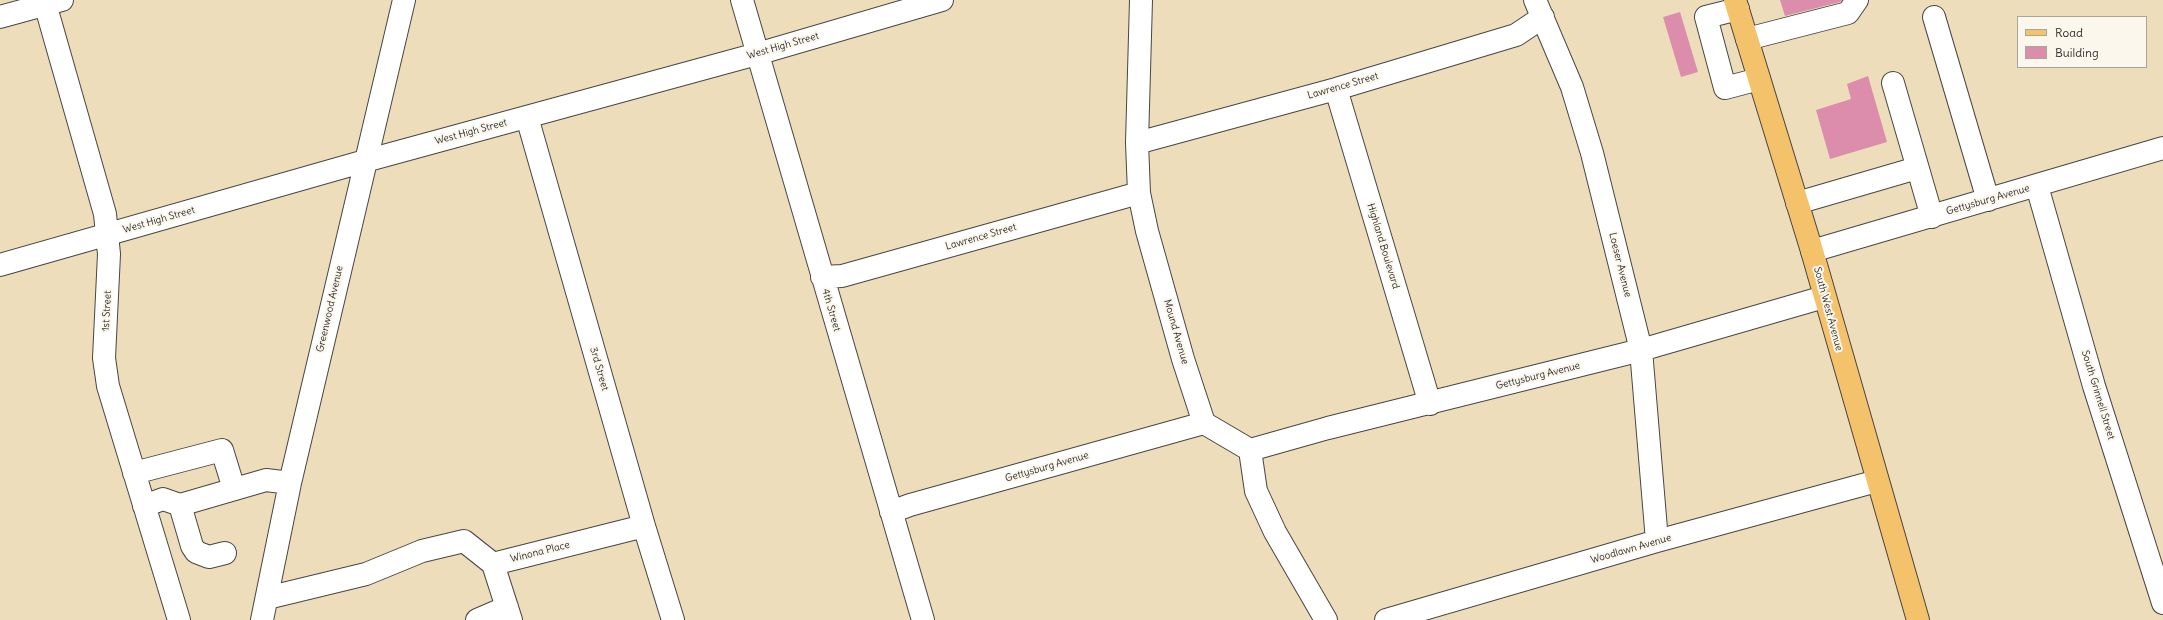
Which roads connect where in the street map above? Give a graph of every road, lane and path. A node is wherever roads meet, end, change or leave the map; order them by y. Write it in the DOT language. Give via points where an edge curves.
graph roads {
  1 [pos="404,0"];
  2 [pos="742,0"];
  3 [pos="942,0"];
  4 [pos="1141,0"];
  5 [pos="1857,0"];
  6 [pos="51,2"];
  7 [pos="1736,5"];
  8 [pos="1539,8"];
  9 [pos="0,17"];
  10 [pos="1934,17"];
  11 [pos="1747,39"];
  12 [pos="757,54"];
  13 [pos="1759,79"];
  14 [pos="1893,83"];
  15 [pos="1336,89"];
  16 [pos="527,117"];
  17 [pos="1137,143"];
  18 [pos="2163,148"];
  19 [pos="364,161"];
  20 [pos="1917,168"];
  21 [pos="2037,186"];
  22 [pos="1139,193"];
  23 [pos="1988,200"];
  24 [pos="1797,202"];
  25 [pos="1932,217"];
  26 [pos="107,235"];
  27 [pos="1812,251"];
  28 [pos="0,265"];
  29 [pos="822,278"];
  30 [pos="1824,297"];
  31 [pos="1641,350"];
  32 [pos="1430,404"];
  33 [pos="1204,423"];
  34 [pos="1250,450"];
  35 [pos="134,473"];
  36 [pos="1877,481"];
  37 [pos="290,483"];
  38 [pos="234,489"];
  39 [pos="180,505"];
  40 [pos="144,506"];
  41 [pos="891,512"];
  42 [pos="644,526"];
  43 [pos="1657,541"];
  44 [pos="225,553"];
  45 [pos="493,564"];
  46 [pos="267,598"];
  47 [pos="2163,603"];
  48 [pos="509,613"];
  49 [pos="1421,615"];
  50 [pos="179,620"];
  51 [pos="262,620"];
  52 [pos="477,620"];
  53 [pos="673,620"];
  54 [pos="923,620"];
  55 [pos="1326,620"];
  56 [pos="1386,620"];
  57 [pos="1918,620"];
  1 -- 19 [label="street, Greenwood Avenue" via="373,138"];
  2 -- 12 [label="street, 4th Street"];
  3 -- 12 [label="street, West High Street"];
  4 -- 17 [label="street, Mound Avenue"];
  5 -- 11 [label="street" via="1848,12"];
  6 -- 9 [label="street"];
  6 -- 26 [label="street, 1st Street" via="105,214"];
  7 -- 11 [label="main road, South West Avenue"];
  7 -- 13 [label="street" via="1706,17 1725,88"];
  8 -- 15 [label="street, Lawrence Street" via="1516,35"];
  8 -- 31 [label="street, Loeser Avenue" via="1575,94"];
  10 -- 23 [label="street"];
  11 -- 13 [label="main road, South West Avenue"];
  12 -- 16 [label="street, West High Street"];
  12 -- 29 [label="street, 4th Street"];
  13 -- 24 [label="main road, South West Avenue"];
  14 -- 20 [label="street"];
  15 -- 17 [label="street, Lawrence Street"];
  15 -- 32 [label="street, Highland Boulevard"];
  16 -- 19 [label="street, West High Street"];
  16 -- 42 [label="street, 3rd Street"];
  17 -- 22 [label="street, Mound Avenue"];
  18 -- 21 [label="street, Gettysburg Avenue"];
  19 -- 26 [label="street, West High Street"];
  19 -- 37 [label="street, Greenwood Avenue"];
  20 -- 24 [label="street"];
  20 -- 25 [label="street"];
  21 -- 23 [label="street, Gettysburg Avenue"];
  21 -- 47 [label="street, South Grinnell Street" via="2094,386"];
  22 -- 29 [label="street, Lawrence Street" via="842,276"];
  22 -- 33 [label="street, Mound Avenue" via="1183,359"];
  23 -- 25 [label="street, Gettysburg Avenue"];
  24 -- 27 [label="main road, South West Avenue"];
  25 -- 27 [label="street, Gettysburg Avenue"];
  26 -- 28 [label="street, West High Street"];
  26 -- 35 [label="street, 1st Street" via="109,254 104,358 108,386"];
  27 -- 30 [label="main road, South West Avenue"];
  29 -- 41 [label="street, 4th Street"];
  30 -- 31 [label="street, Gettysburg Avenue"];
  30 -- 36 [label="main road, South West Avenue"];
  31 -- 32 [label="street, Gettysburg Avenue"];
  31 -- 43 [label="street, Loeser Avenue"];
  32 -- 34 [label="street, Gettysburg Avenue" via="1328,428"];
  33 -- 34 [label="street"];
  33 -- 41 [label="street, Gettysburg Avenue"];
  34 -- 55 [label="street" via="1256,491 1286,552"];
  35 -- 38 [label="street" via="222,450"];
  35 -- 40 [label="street, 1st Street"];
  36 -- 43 [label="street, Woodlawn Avenue"];
  36 -- 57 [label="main road, South West Avenue"];
  37 -- 38 [label="street" via="266,480"];
  37 -- 46 [label="street, Greenwood Avenue"];
  38 -- 39 [label="street"];
  39 -- 40 [label="street" via="163,499"];
  39 -- 44 [label="street" via="196,552 209,557"];
  40 -- 50 [label="street, 1st Street"];
  41 -- 54 [label="street, 4th Street"];
  42 -- 45 [label="street, Winona Place"];
  42 -- 53 [label="street, 3rd Street"];
  43 -- 49 [label="street, Woodlawn Avenue"];
  45 -- 46 [label="street" via="464,541 422,551 366,574"];
  45 -- 48 [label="street"];
  46 -- 51 [label="street, Greenwood Avenue"];
  48 -- 52 [label="street"];
  49 -- 56 [label="street, Woodlawn Avenue"];
}
